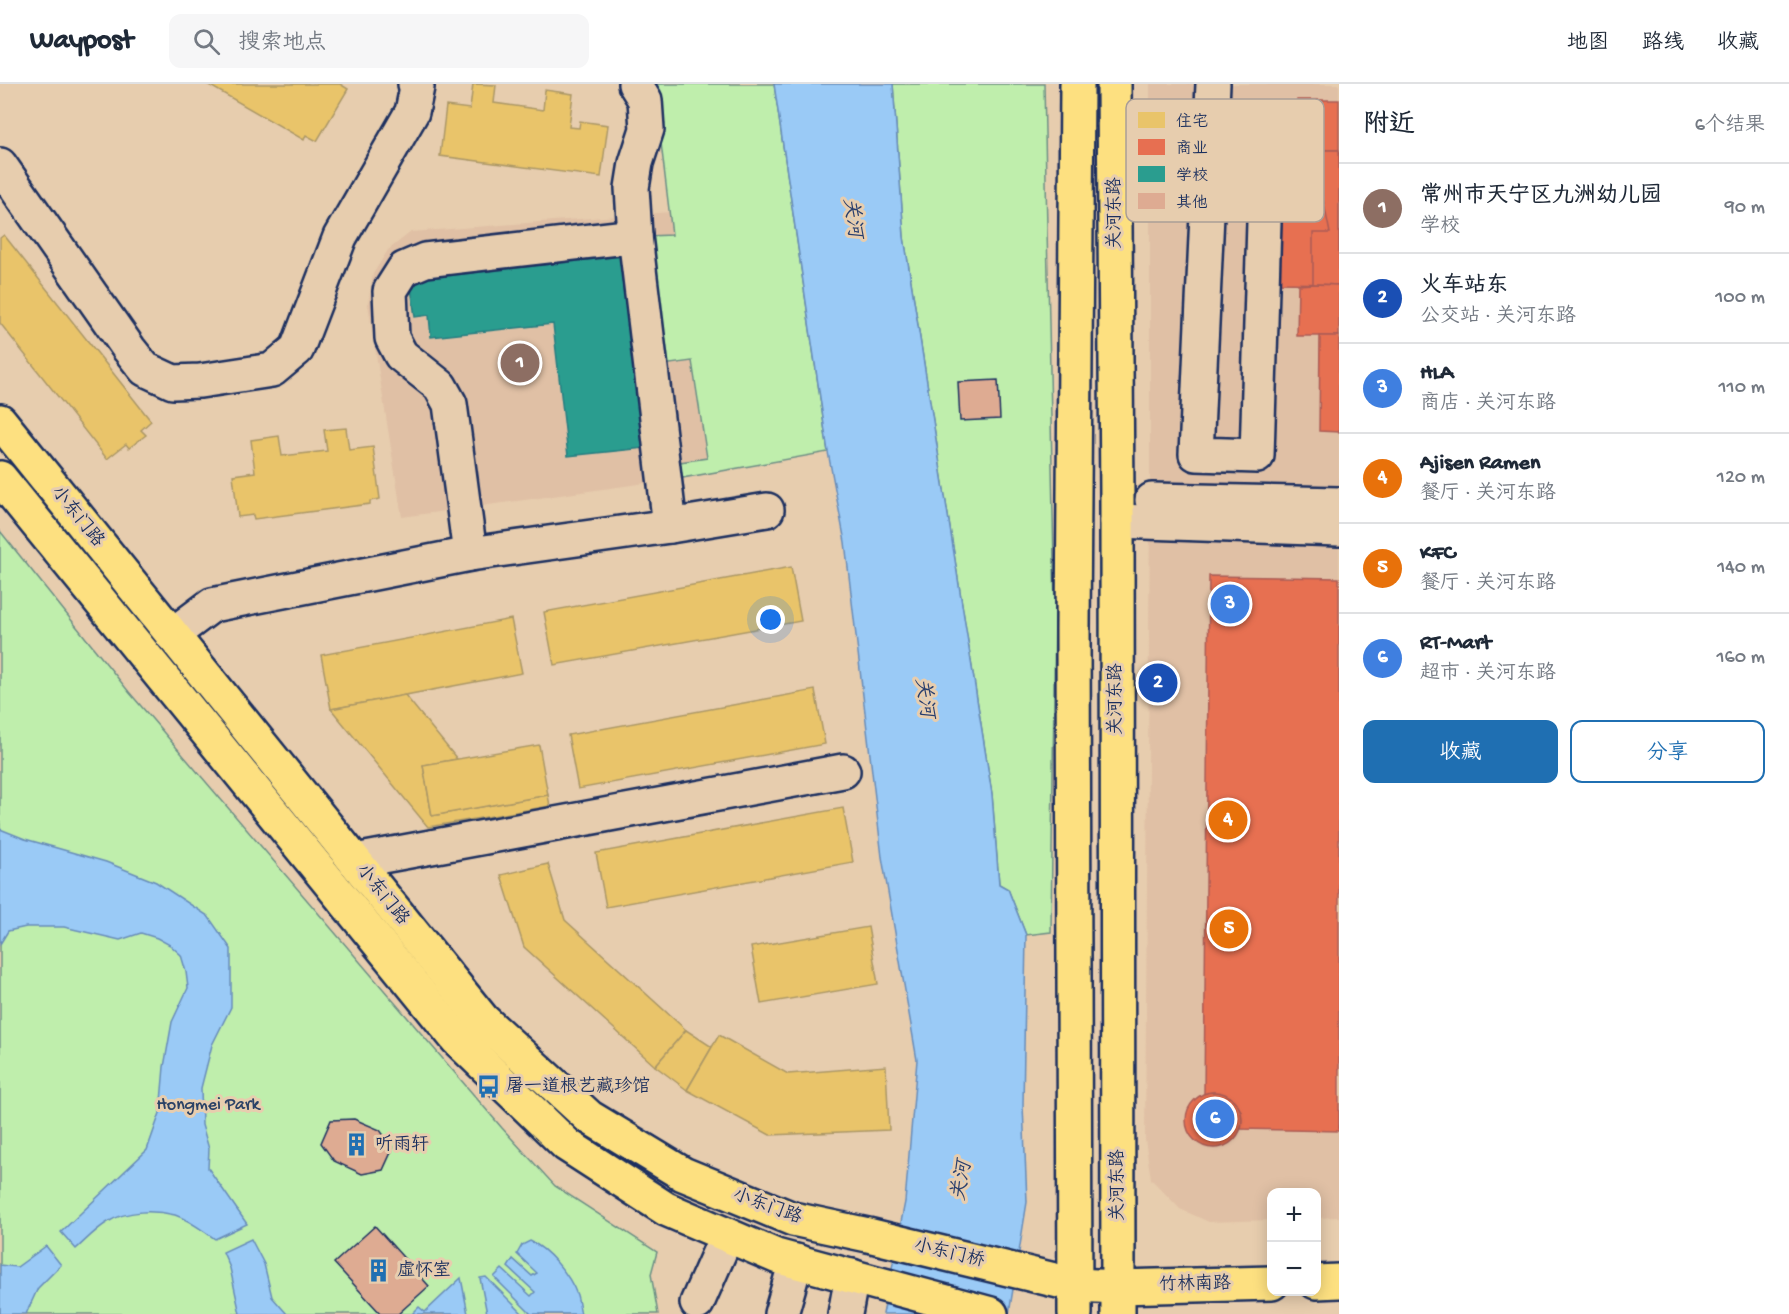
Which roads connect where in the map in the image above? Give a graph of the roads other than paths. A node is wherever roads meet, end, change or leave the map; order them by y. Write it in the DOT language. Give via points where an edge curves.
graph roads {
  1 [pos="415,84"];
  2 [pos="635,84"];
  3 [pos="1077,84"];
  4 [pos="1114,84"];
  5 [pos="1213,84"];
  6 [pos="1213,99"];
  7 [pos="0,165"];
  8 [pos="1208,222"];
  9 [pos="1264,222"];
  10 [pos="635,236"];
  11 [pos="0,421"];
  12 [pos="0,478"];
  13 [pos="1339,504"];
  14 [pos="767,510"];
  15 [pos="1117,510"];
  16 [pos="670,526"];
  17 [pos="1339,529"];
  18 [pos="470,554"];
  19 [pos="172,634"];
  20 [pos="843,771"];
  21 [pos="355,861"];
  22 [pos="727,1235"];
  23 [pos="868,1235"];
  24 [pos="796,1261"];
  25 [pos="855,1277"];
  26 [pos="1339,1281"];
  27 [pos="1321,1282"];
  28 [pos="1267,1284"];
  29 [pos="1075,1299"];
  30 [pos="1118,1300"];
  31 [pos="697,1303"];
  32 [pos="781,1314"];
  33 [pos="845,1314"];
  34 [pos="991,1314"];
  1 -- 7 [label="street" via="412,112 340,237 297,349 272,370 173,382 145,369"];
  2 -- 10 [label="street" via="645,100 646,129 632,188"];
  3 -- 29 [label="main road" via="1073,629"];
  4 -- 15 [label="main road, 关河东路"];
  5 -- 6 [label="street"];
  8 -- 9 [label="street" via="1196,454 1257,456"];
  10 -- 16 [label="street"];
  10 -- 18 [label="street" via="424,260 404,269 390,291 393,338 401,355 440,386 450,404"];
  11 -- 19 [label="main road, 小东门路"];
  12 -- 22 [label="main road, 小东门路" via="457,1039 567,1145 666,1209"];
  13 -- 15 [label="street"];
  14 -- 16 [label="street"];
  15 -- 17 [label="street"];
  15 -- 30 [label="main road, 关河东路"];
  16 -- 18 [label="street"];
  18 -- 19 [label="street" via="212,605"];
  19 -- 21 [label="main road, 小东门路"];
  20 -- 21 [label="street"];
  21 -- 23 [label="main road, 小东门路" via="483,1020 589,1117 683,1174 793,1219"];
  22 -- 24 [label="main road, 小东门路"];
  22 -- 31 [label="street"];
  23 -- 29 [label="main road, 小东门桥" via="1030,1274"];
  24 -- 25 [label="main road, 小东门路"];
  24 -- 32 [label="street"];
  25 -- 33 [label="street"];
  25 -- 34 [label="main road"];
  26 -- 27 [label="main road"];
  28 -- 30 [label="main road, 竹林南路"];
  29 -- 30 [label="main road"];
}
